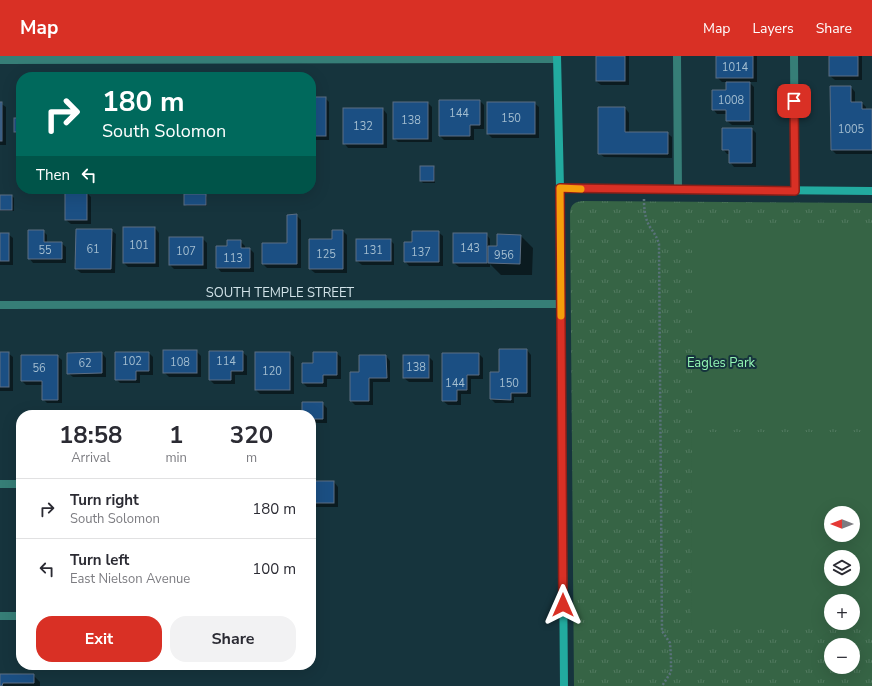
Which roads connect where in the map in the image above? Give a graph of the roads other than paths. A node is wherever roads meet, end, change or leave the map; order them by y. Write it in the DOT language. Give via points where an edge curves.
graph roads {
  1 [pos="677,56"];
  2 [pos="794,56"];
  3 [pos="557,58"];
  4 [pos="0,60"];
  5 [pos="560,188"];
  6 [pos="678,190"];
  7 [pos="795,191"];
  8 [pos="872,191"];
  9 [pos="561,304"];
  10 [pos="0,305"];
  11 [pos="0,484"];
  12 [pos="16,484"];
  13 [pos="0,616"];
  14 [pos="16,616"];
  15 [pos="564,686"];
  1 -- 6 [label="street"];
  2 -- 7 [label="street"];
  3 -- 4 [label="street"];
  3 -- 5 [label="street"];
  5 -- 6 [label="street"];
  5 -- 9 [label="street"];
  6 -- 7 [label="street"];
  7 -- 8 [label="street"];
  9 -- 10 [label="street, SOUTH TEMPLE STREET"];
  9 -- 15 [label="street"];
  11 -- 12 [label="street"];
  13 -- 14 [label="street"];
}
